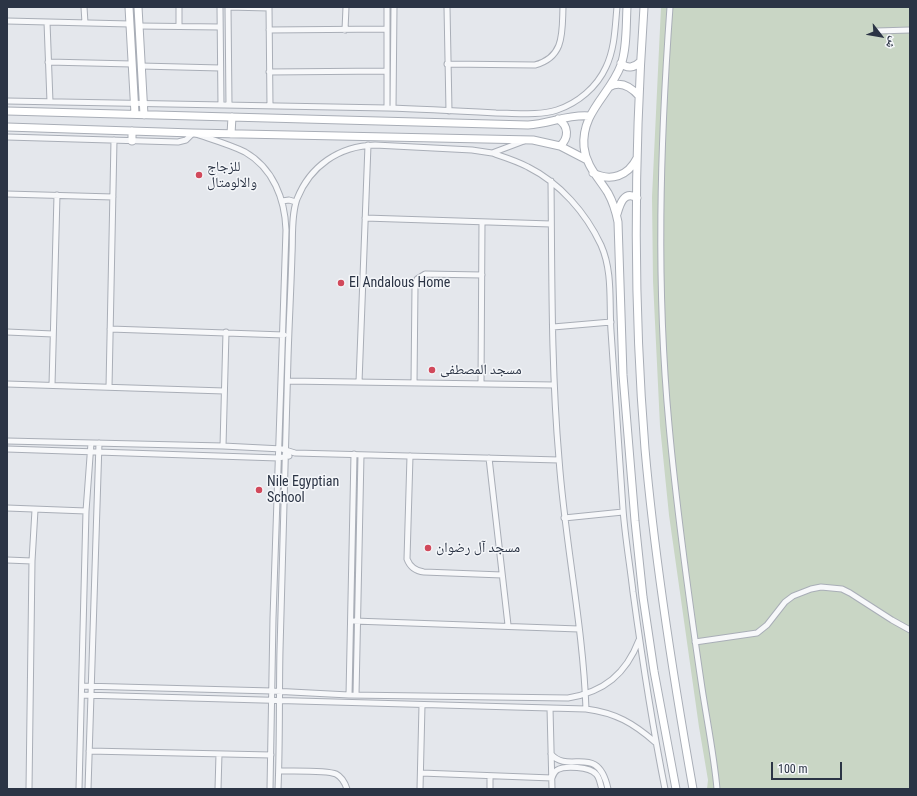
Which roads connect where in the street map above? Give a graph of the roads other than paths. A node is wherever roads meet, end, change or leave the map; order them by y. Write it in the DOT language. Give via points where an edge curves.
graph roads {
  1 [pos="84,7"];
  2 [pos="129,7"];
  3 [pos="138,7"];
  4 [pos="179,7"];
  5 [pos="220,7"];
  6 [pos="228,7"];
  7 [pos="269,7"];
  8 [pos="346,7"];
  9 [pos="387,7"];
  10 [pos="394,7"];
  11 [pos="447,7"];
  12 [pos="564,7"];
  13 [pos="616,7"];
  14 [pos="628,7"];
  15 [pos="644,7"];
  16 [pos="670,7"];
  17 [pos="7,21"];
  18 [pos="47,22"];
  19 [pos="85,23"];
  20 [pos="130,24"];
  21 [pos="139,26"];
  22 [pos="180,26"];
  23 [pos="220,26"];
  24 [pos="387,29"];
  25 [pos="269,30"];
  26 [pos="345,30"];
  27 [pos="910,30"];
  28 [pos="877,31"];
  29 [pos="48,62"];
  30 [pos="640,62"];
  31 [pos="621,63"];
  32 [pos="132,64"];
  33 [pos="447,64"];
  34 [pos="141,66"];
  35 [pos="220,68"];
  36 [pos="269,72"];
  37 [pos="387,72"];
  38 [pos="609,87"];
  39 [pos="7,95"];
  40 [pos="639,96"];
  41 [pos="7,101"];
  42 [pos="50,102"];
  43 [pos="134,104"];
  44 [pos="144,104"];
  45 [pos="221,105"];
  46 [pos="229,105"];
  47 [pos="270,106"];
  48 [pos="387,108"];
  49 [pos="393,108"];
  50 [pos="7,111"];
  51 [pos="449,111"];
  52 [pos="135,114"];
  53 [pos="144,114"];
  54 [pos="589,116"];
  55 [pos="232,117"];
  56 [pos="558,119"];
  57 [pos="7,127"];
  58 [pos="132,131"];
  59 [pos="193,133"];
  60 [pos="231,134"];
  61 [pos="7,136"];
  62 [pos="114,140"];
  63 [pos="526,140"];
  64 [pos="132,141"];
  65 [pos="368,145"];
  66 [pos="560,146"];
  67 [pos="492,153"];
  68 [pos="637,157"];
  69 [pos="587,160"];
  70 [pos="593,172"];
  71 [pos="551,181"];
  72 [pos="7,194"];
  73 [pos="57,195"];
  74 [pos="113,197"];
  75 [pos="637,198"];
  76 [pos="282,201"];
  77 [pos="296,202"];
  78 [pos="617,215"];
  79 [pos="365,218"];
  80 [pos="482,222"];
  81 [pos="552,224"];
  82 [pos="482,275"];
  83 [pos="611,322"];
  84 [pos="553,327"];
  85 [pos="110,329"];
  86 [pos="7,332"];
  87 [pos="226,332"];
  88 [pos="53,334"];
  89 [pos="282,334"];
  90 [pos="289,335"];
  91 [pos="288,381"];
  92 [pos="359,382"];
  93 [pos="414,383"];
  94 [pos="7,384"];
  95 [pos="481,384"];
  96 [pos="52,385"];
  97 [pos="554,385"];
  98 [pos="109,387"];
  99 [pos="224,391"];
  100 [pos="7,441"];
  101 [pos="91,443"];
  102 [pos="99,443"];
  103 [pos="223,446"];
  104 [pos="7,449"];
  105 [pos="278,449"];
  106 [pos="286,450"];
  107 [pos="90,451"];
  108 [pos="99,451"];
  109 [pos="295,453"];
  110 [pos="354,454"];
  111 [pos="360,455"];
  112 [pos="410,456"];
  113 [pos="286,457"];
  114 [pos="278,458"];
  115 [pos="489,458"];
  116 [pos="559,460"];
  117 [pos="7,508"];
  118 [pos="35,510"];
  119 [pos="86,511"];
  120 [pos="623,512"];
  121 [pos="564,518"];
  122 [pos="7,560"];
  123 [pos="32,561"];
  124 [pos="502,575"];
  125 [pos="350,621"];
  126 [pos="357,621"];
  127 [pos="508,625"];
  128 [pos="579,628"];
  129 [pos="910,630"];
  130 [pos="639,639"];
  131 [pos="696,642"];
  132 [pos="82,686"];
  133 [pos="91,686"];
  134 [pos="272,691"];
  135 [pos="280,692"];
  136 [pos="586,694"];
  137 [pos="82,695"];
  138 [pos="349,695"];
  139 [pos="356,695"];
  140 [pos="91,696"];
  141 [pos="448,696"];
  142 [pos="271,701"];
  143 [pos="279,701"];
  144 [pos="422,705"];
  145 [pos="448,706"];
  146 [pos="550,708"];
  147 [pos="586,709"];
  148 [pos="656,743"];
  149 [pos="89,751"];
  150 [pos="219,754"];
  151 [pos="551,754"];
  152 [pos="271,755"];
  153 [pos="279,771"];
  154 [pos="421,773"];
  155 [pos="490,776"];
  156 [pos="552,778"];
  157 [pos="29,789"];
  158 [pos="79,789"];
  159 [pos="88,789"];
  160 [pos="218,789"];
  161 [pos="270,789"];
  162 [pos="278,789"];
  163 [pos="347,789"];
  164 [pos="420,789"];
  165 [pos="490,789"];
  166 [pos="552,789"];
  167 [pos="602,789"];
  168 [pos="608,789"];
  169 [pos="665,789"];
  170 [pos="676,789"];
  171 [pos="693,789"];
  172 [pos="717,789"];
  1 -- 19 [label="street"];
  2 -- 20 [label="street"];
  3 -- 21 [label="street"];
  4 -- 22 [label="street"];
  5 -- 23 [label="street"];
  6 -- 7 [label="street"];
  6 -- 46 [label="street"];
  7 -- 25 [label="street"];
  8 -- 26 [label="street"];
  9 -- 24 [label="street"];
  10 -- 49 [label="street"];
  11 -- 33 [label="street"];
  12 -- 33 [label="street" via="560,43 555,53 546,60 535,64"];
  13 -- 51 [label="street" via="613,45 606,68 592,88 573,103 554,111 535,114"];
  14 -- 31 [label="street"];
  15 -- 30 [label="street"];
  16 -- 131 [label="street" via="661,164 664,355 669,426"];
  17 -- 18 [label="street"];
  18 -- 19 [label="street"];
  18 -- 29 [label="street"];
  19 -- 20 [label="street"];
  20 -- 32 [label="street"];
  21 -- 22 [label="street"];
  21 -- 34 [label="street"];
  22 -- 23 [label="street"];
  23 -- 35 [label="street"];
  24 -- 26 [label="street"];
  24 -- 37 [label="street"];
  25 -- 26 [label="street"];
  25 -- 36 [label="street"];
  27 -- 28 [label="street"];
  29 -- 32 [label="street"];
  29 -- 42 [label="street"];
  30 -- 31 [label="street" via="629,68"];
  30 -- 40 [label="street"];
  31 -- 38 [label="street"];
  32 -- 43 [label="street"];
  33 -- 51 [label="street"];
  34 -- 35 [label="street"];
  34 -- 44 [label="street"];
  35 -- 45 [label="street"];
  36 -- 37 [label="street"];
  36 -- 47 [label="street"];
  37 -- 48 [label="street"];
  38 -- 40 [label="street" via="623,84"];
  38 -- 54 [label="street"];
  39 -- 41 [label="street"];
  40 -- 68 [label="street"];
  41 -- 42 [label="street"];
  42 -- 43 [label="street"];
  43 -- 44 [label="street"];
  43 -- 52 [label="street"];
  44 -- 45 [label="street"];
  44 -- 53 [label="street"];
  45 -- 46 [label="street"];
  46 -- 47 [label="street"];
  47 -- 48 [label="street"];
  48 -- 49 [label="street"];
  49 -- 51 [label="street"];
  50 -- 52 [label="street"];
  52 -- 53 [label="street"];
  53 -- 55 [label="street"];
  54 -- 56 [label="street"];
  54 -- 69 [label="street" via="584,134"];
  55 -- 56 [label="street" via="528,125"];
  55 -- 60 [label="street"];
  56 -- 66 [label="street" via="564,124 567,132"];
  57 -- 58 [label="street"];
  58 -- 59 [label="street"];
  58 -- 64 [label="street"];
  59 -- 60 [label="street"];
  59 -- 64 [label="street" via="181,142"];
  59 -- 76 [label="street" via="251,156 271,176"];
  60 -- 63 [label="street"];
  61 -- 62 [label="street"];
  62 -- 64 [label="street"];
  62 -- 74 [label="street"];
  63 -- 66 [label="street"];
  63 -- 67 [label="street"];
  65 -- 67 [label="street"];
  65 -- 77 [label="street" via="348,148 325,162 310,176"];
  65 -- 79 [label="street"];
  66 -- 69 [label="street"];
  67 -- 71 [label="street" via="527,166"];
  68 -- 70 [label="street" via="630,169 620,176 604,177"];
  68 -- 75 [label="street"];
  69 -- 70 [label="street"];
  70 -- 78 [label="street" via="608,194"];
  71 -- 81 [label="street"];
  71 -- 83 [label="street" via="580,211 601,244 609,277"];
  72 -- 73 [label="street"];
  73 -- 74 [label="street"];
  73 -- 88 [label="street"];
  74 -- 85 [label="street"];
  75 -- 78 [label="street" via="625,197"];
  75 -- 171 [label="street" via="638,306 648,475 666,634"];
  76 -- 77 [label="street"];
  76 -- 89 [label="street" via="286,230"];
  77 -- 90 [label="street"];
  78 -- 170 [label="street" via="623,375 635,529 654,672"];
  79 -- 80 [label="street"];
  79 -- 92 [label="street"];
  80 -- 81 [label="street"];
  80 -- 82 [label="street"];
  81 -- 84 [label="street"];
  82 -- 93 [label="street" via="425,274 417,279 414,287"];
  82 -- 95 [label="street"];
  83 -- 84 [label="street"];
  83 -- 120 [label="street"];
  84 -- 97 [label="street"];
  85 -- 87 [label="street"];
  85 -- 98 [label="street"];
  86 -- 88 [label="street"];
  87 -- 89 [label="street"];
  87 -- 99 [label="street"];
  88 -- 96 [label="street"];
  89 -- 90 [label="street"];
  89 -- 105 [label="street"];
  90 -- 91 [label="street"];
  91 -- 92 [label="street"];
  91 -- 106 [label="street"];
  92 -- 93 [label="street"];
  93 -- 95 [label="street"];
  94 -- 96 [label="street"];
  95 -- 97 [label="street"];
  96 -- 98 [label="street"];
  97 -- 116 [label="street"];
  98 -- 99 [label="street"];
  99 -- 103 [label="street"];
  100 -- 101 [label="street"];
  101 -- 102 [label="street"];
  101 -- 107 [label="street"];
  102 -- 103 [label="street"];
  102 -- 108 [label="street"];
  103 -- 105 [label="street"];
  104 -- 107 [label="street"];
  105 -- 106 [label="street"];
  105 -- 114 [label="street"];
  106 -- 109 [label="street"];
  106 -- 113 [label="street"];
  107 -- 108 [label="street"];
  107 -- 119 [label="street"];
  108 -- 114 [label="street"];
  108 -- 133 [label="street"];
  109 -- 110 [label="street"];
  109 -- 113 [label="street"];
  110 -- 111 [label="street"];
  110 -- 125 [label="street"];
  111 -- 112 [label="street"];
  111 -- 126 [label="street"];
  112 -- 115 [label="street"];
  112 -- 124 [label="street" via="407,559 409,564 419,572"];
  113 -- 114 [label="street"];
  113 -- 135 [label="street"];
  114 -- 134 [label="street"];
  115 -- 116 [label="street"];
  115 -- 124 [label="street"];
  116 -- 121 [label="street"];
  117 -- 118 [label="street"];
  118 -- 119 [label="street"];
  118 -- 123 [label="street"];
  119 -- 132 [label="street"];
  120 -- 121 [label="street"];
  120 -- 130 [label="street"];
  121 -- 128 [label="street"];
  122 -- 123 [label="street"];
  123 -- 157 [label="street"];
  124 -- 127 [label="street"];
  125 -- 126 [label="street"];
  125 -- 138 [label="street"];
  126 -- 127 [label="street"];
  126 -- 139 [label="street"];
  127 -- 128 [label="street"];
  128 -- 136 [label="street"];
  129 -- 131 [label="street" via="842,589 821,587 811,588 793,596 757,633"];
  130 -- 136 [label="street" via="631,658 618,675 601,688"];
  130 -- 148 [label="street"];
  131 -- 172 [label="street"];
  132 -- 133 [label="street"];
  132 -- 137 [label="street"];
  133 -- 134 [label="street"];
  133 -- 140 [label="street"];
  134 -- 135 [label="street"];
  134 -- 142 [label="street"];
  135 -- 138 [label="street"];
  135 -- 143 [label="street"];
  136 -- 141 [label="street" via="568,698"];
  136 -- 147 [label="street"];
  137 -- 140 [label="street"];
  137 -- 158 [label="street"];
  138 -- 139 [label="street"];
  139 -- 141 [label="street"];
  140 -- 142 [label="street"];
  140 -- 149 [label="street"];
  141 -- 145 [label="street"];
  142 -- 143 [label="street"];
  142 -- 152 [label="street"];
  143 -- 144 [label="street"];
  143 -- 153 [label="street"];
  144 -- 145 [label="street"];
  144 -- 154 [label="street"];
  145 -- 146 [label="street"];
  146 -- 147 [label="street"];
  146 -- 151 [label="street"];
  147 -- 148 [label="street" via="602,711 624,719"];
  148 -- 169 [label="street"];
  149 -- 150 [label="street"];
  149 -- 159 [label="street"];
  150 -- 152 [label="street"];
  150 -- 160 [label="street"];
  151 -- 156 [label="street"];
  151 -- 168 [label="street" via="557,760 596,765 604,774"];
  152 -- 161 [label="street"];
  153 -- 162 [label="street"];
  153 -- 163 [label="street" via="332,773 341,777"];
  154 -- 155 [label="street"];
  154 -- 164 [label="street"];
  155 -- 156 [label="street"];
  155 -- 165 [label="street"];
  156 -- 166 [label="street"];
  156 -- 167 [label="street" via="561,768 588,769 596,774"];
}
